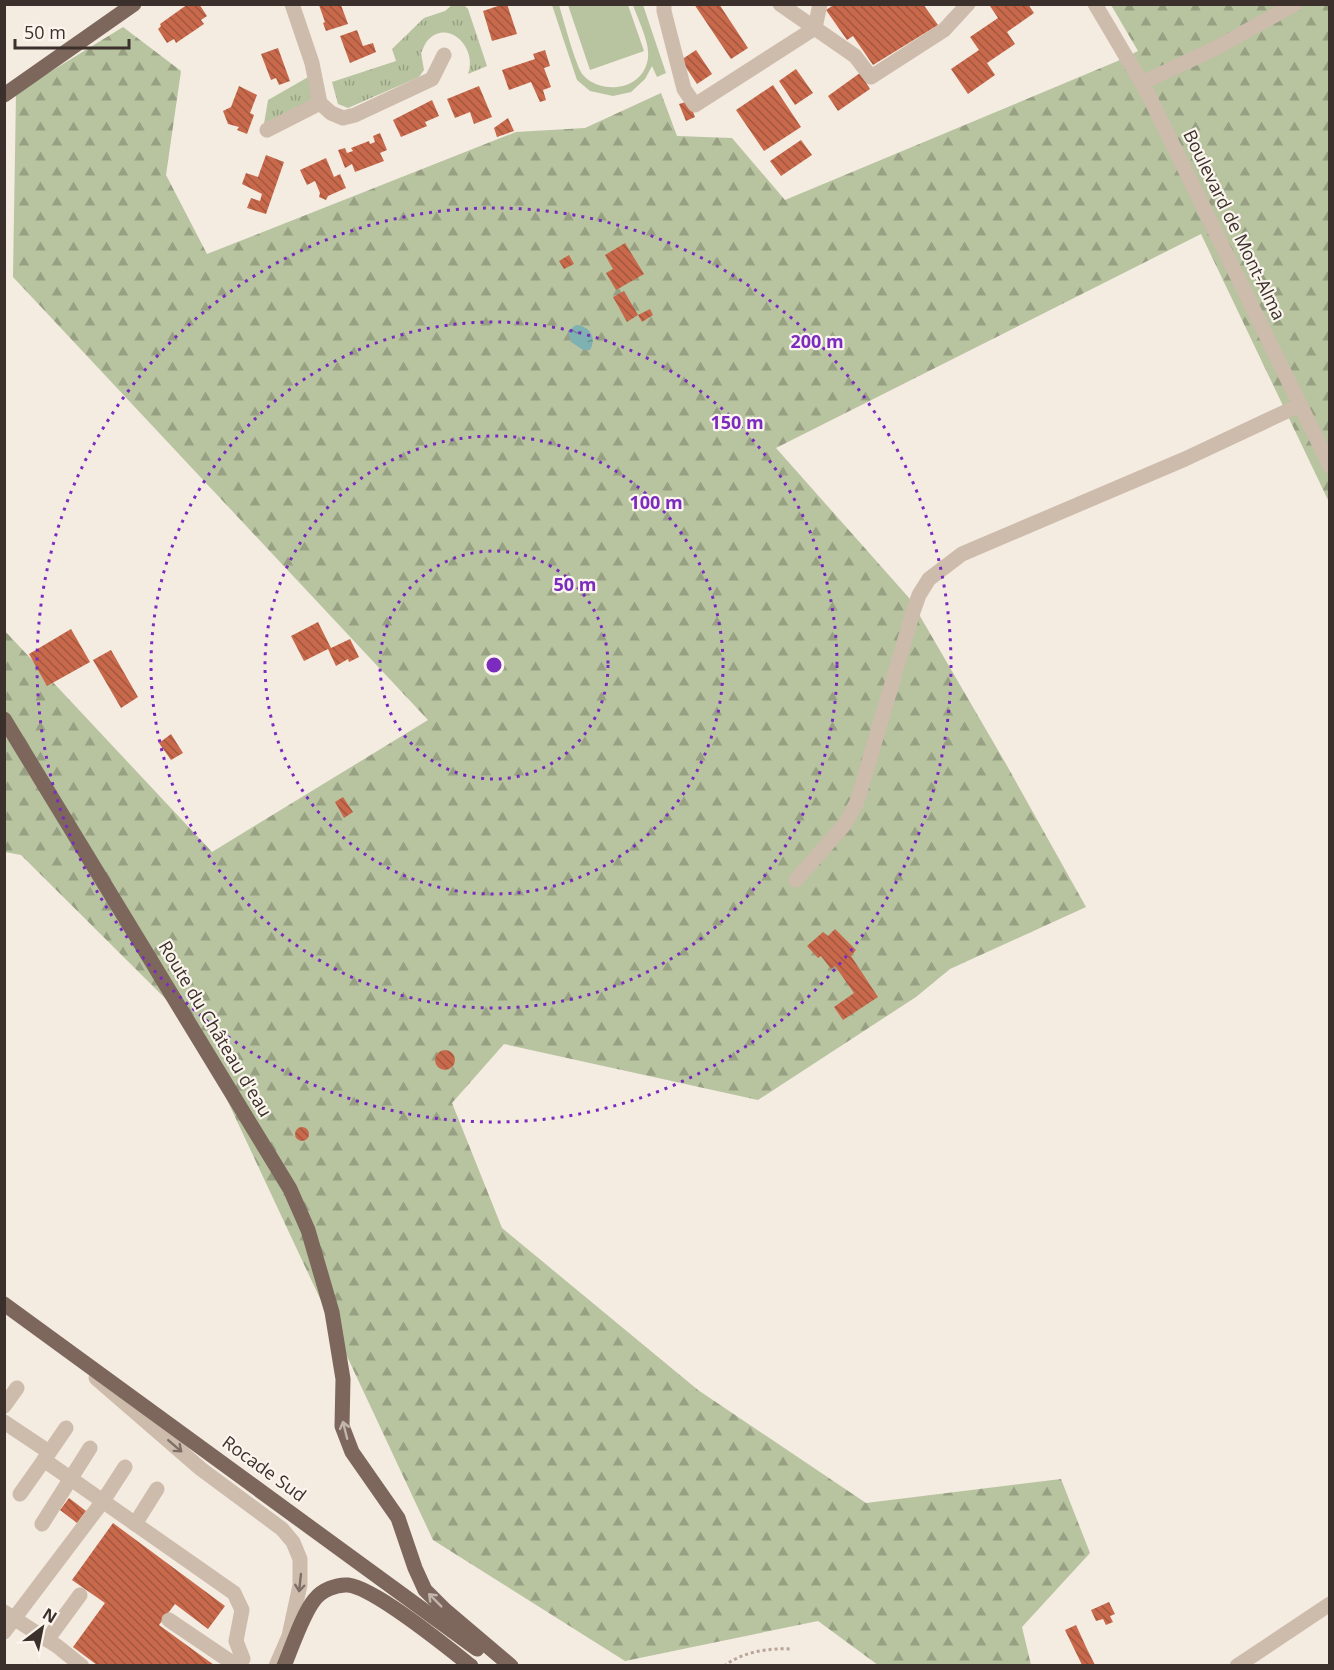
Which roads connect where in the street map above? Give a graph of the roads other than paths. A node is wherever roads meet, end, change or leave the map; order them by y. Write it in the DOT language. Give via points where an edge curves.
graph roads {
  1 [pos="134,4"];
  2 [pos="292,4"];
  3 [pos="664,4"];
  4 [pos="780,4"];
  5 [pos="820,4"];
  6 [pos="968,4"];
  7 [pos="1095,4"];
  8 [pos="1295,4"];
  9 [pos="815,28"];
  10 [pos="444,55"];
  11 [pos="50,62"];
  12 [pos="1150,79"];
  13 [pos="4,90"];
  14 [pos="4,95"];
  15 [pos="320,103"];
  16 [pos="267,129"];
  17 [pos="1300,405"];
  18 [pos="1329,466"];
  19 [pos="4,719"];
  20 [pos="796,880"];
  21 [pos="4,1304"];
  22 [pos="34,1326"];
  23 [pos="17,1388"];
  24 [pos="4,1406"];
  25 [pos="4,1422"];
  26 [pos="66,1428"];
  27 [pos="90,1448"];
  28 [pos="46,1456"];
  29 [pos="125,1467"];
  30 [pos="72,1479"];
  31 [pos="157,1489"];
  32 [pos="20,1494"];
  33 [pos="103,1501"];
  34 [pos="42,1524"];
  35 [pos="135,1524"];
  36 [pos="80,1595"];
  37 [pos="1329,1604"];
  38 [pos="10,1616"];
  39 [pos="169,1620"];
  40 [pos="4,1632"];
  41 [pos="47,1640"];
  42 [pos="239,1663"];
  43 [pos="82,1665"];
  44 [pos="258,1665"];
  45 [pos="276,1665"];
  46 [pos="284,1665"];
  47 [pos="471,1665"];
  48 [pos="500,1665"];
  49 [pos="511,1665"];
  50 [pos="1237,1665"];
  1 -- 11 [label="main road"];
  2 -- 15 [label="street" via="312,63"];
  3 -- 9 [label="street" via="684,89 695,105"];
  4 -- 9 [label="street"];
  5 -- 9 [label="street"];
  6 -- 9 [label="street" via="944,30 871,77 855,56"];
  7 -- 17 [label="street, Boulevard de Mont-Alma" via="1147,92"];
  8 -- 12 [label="street" via="1214,50"];
  10 -- 15 [label="street" via="432,79 355,115 343,118"];
  11 -- 13 [label="main road"];
  11 -- 14 [label="main road"];
  15 -- 16 [label="street"];
  17 -- 18 [label="street, Boulevard de Mont-Alma"];
  17 -- 20 [label="street" via="1185,459 962,554 929,579 913,612 856,802 845,824"];
  49 -- 19 [label="main road, Route du Château d'eau, one-way" via="425,1590 398,1518 352,1452 342,1426 343,1379 332,1312 308,1230 290,1189"];
  21 -- 22 [label="main road, Rocade Sud"];
  22 -- 45 [label="street, one-way" via="293,1542 300,1558 300,1585 289,1636"];
  22 -- 48 [label="main road, Rocade Sud"];
  23 -- 24 [label="street"];
  25 -- 28 [label="street"];
  26 -- 28 [label="street"];
  27 -- 30 [label="street"];
  28 -- 30 [label="street"];
  28 -- 32 [label="street"];
  29 -- 33 [label="street"];
  30 -- 33 [label="street"];
  30 -- 34 [label="street"];
  31 -- 35 [label="street"];
  33 -- 35 [label="street"];
  33 -- 38 [label="street"];
  35 -- 42 [label="street" via="234,1593 242,1610 236,1641"];
  36 -- 41 [label="street"];
  37 -- 50 [label="street"];
  38 -- 40 [label="street"];
  38 -- 41 [label="street"];
  39 -- 42 [label="street"];
  41 -- 43 [label="street"];
  42 -- 44 [label="street"];
  46 -- 47 [label="main road" via="316,1597 333,1587 348,1585 389,1605"];
}
